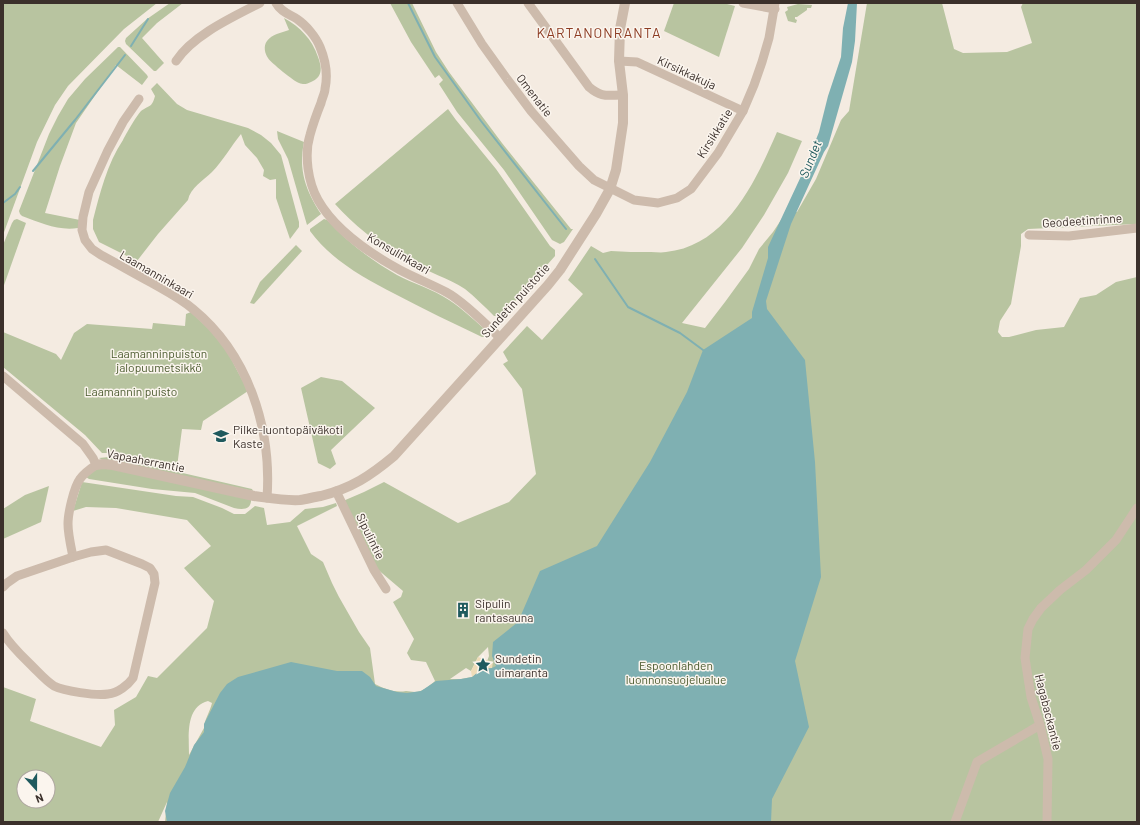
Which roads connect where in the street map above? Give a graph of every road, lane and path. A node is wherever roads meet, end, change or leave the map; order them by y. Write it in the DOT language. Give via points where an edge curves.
graph roads {
  1 [pos="260,3"];
  2 [pos="276,3"];
  3 [pos="457,3"];
  4 [pos="528,3"];
  5 [pos="625,3"];
  6 [pos="743,3"];
  7 [pos="775,6"];
  8 [pos="176,61"];
  9 [pos="619,61"];
  10 [pos="622,95"];
  11 [pos="139,99"];
  12 [pos="743,110"];
  13 [pos="610,189"];
  14 [pos="1137,228"];
  15 [pos="1030,235"];
  16 [pos="499,337"];
  17 [pos="3,376"];
  18 [pos="96,465"];
  19 [pos="336,492"];
  20 [pos="268,498"];
  21 [pos="1137,508"];
  22 [pos="73,557"];
  23 [pos="3,587"];
  24 [pos="386,589"];
  25 [pos="3,633"];
  26 [pos="1040,725"];
  27 [pos="955,822"];
  28 [pos="1046,822"];
  1 -- 8 [label="street" via="214,28 187,47"];
  2 -- 16 [label="street, Konsulinkaari" via="282,11 310,31 324,56 326,89 309,136 308,164 311,185 326,214 370,252 447,293"];
  3 -- 13 [label="street, Omenatie" via="482,44 531,111 578,166 594,180"];
  4 -- 10 [label="street" via="589,87 597,94"];
  5 -- 9 [label="street, Sundetin puistotie" via="620,29"];
  6 -- 7 [label="street"];
  7 -- 12 [label="street, Kirsikkatie" via="762,62"];
  9 -- 10 [label="street, Sundetin puistotie"];
  9 -- 12 [label="street, Kirsikkakuja" via="637,62"];
  10 -- 13 [label="street, Sundetin puistotie" via="623,123 616,170"];
  11 -- 20 [label="street, Laamanninkaari" via="122,122 89,192 83,217 82,230 85,240 100,255 194,309 232,353 254,396 260,418 267,454"];
  12 -- 13 [label="street, Kirsikkatie" via="718,153 691,189 683,195 665,202 649,203 634,200"];
  13 -- 16 [label="street, Sundetin puistotie" via="560,270"];
  14 -- 15 [label="street, Geodeetinrinne" via="1069,236"];
  16 -- 19 [label="street, Sundetin puistotie" via="394,456 367,477"];
  17 -- 18 [label="street" via="83,444"];
  18 -- 20 [label="street, Vapaaherrantie" via="113,465"];
  18 -- 22 [label="street, Vapaaherrantie" via="80,479 71,505 68,523"];
  19 -- 20 [label="street, Sundetin puistotie" via="302,500"];
  19 -- 24 [label="street, Sipulintie"];
  21 -- 26 [label="street, Hagabackantie" via="1116,540 1086,570 1041,608 1028,630 1025,658 1031,697"];
  22 -- 23 [label="street" via="17,576"];
  22 -- 25 [label="street" via="106,550 150,568 154,574 155,583 131,681 108,694 68,691 47,682 11,645"];
  26 -- 27 [label="street" via="977,762"];
  26 -- 28 [label="street, Hagabackantie" via="1048,759"];
}
